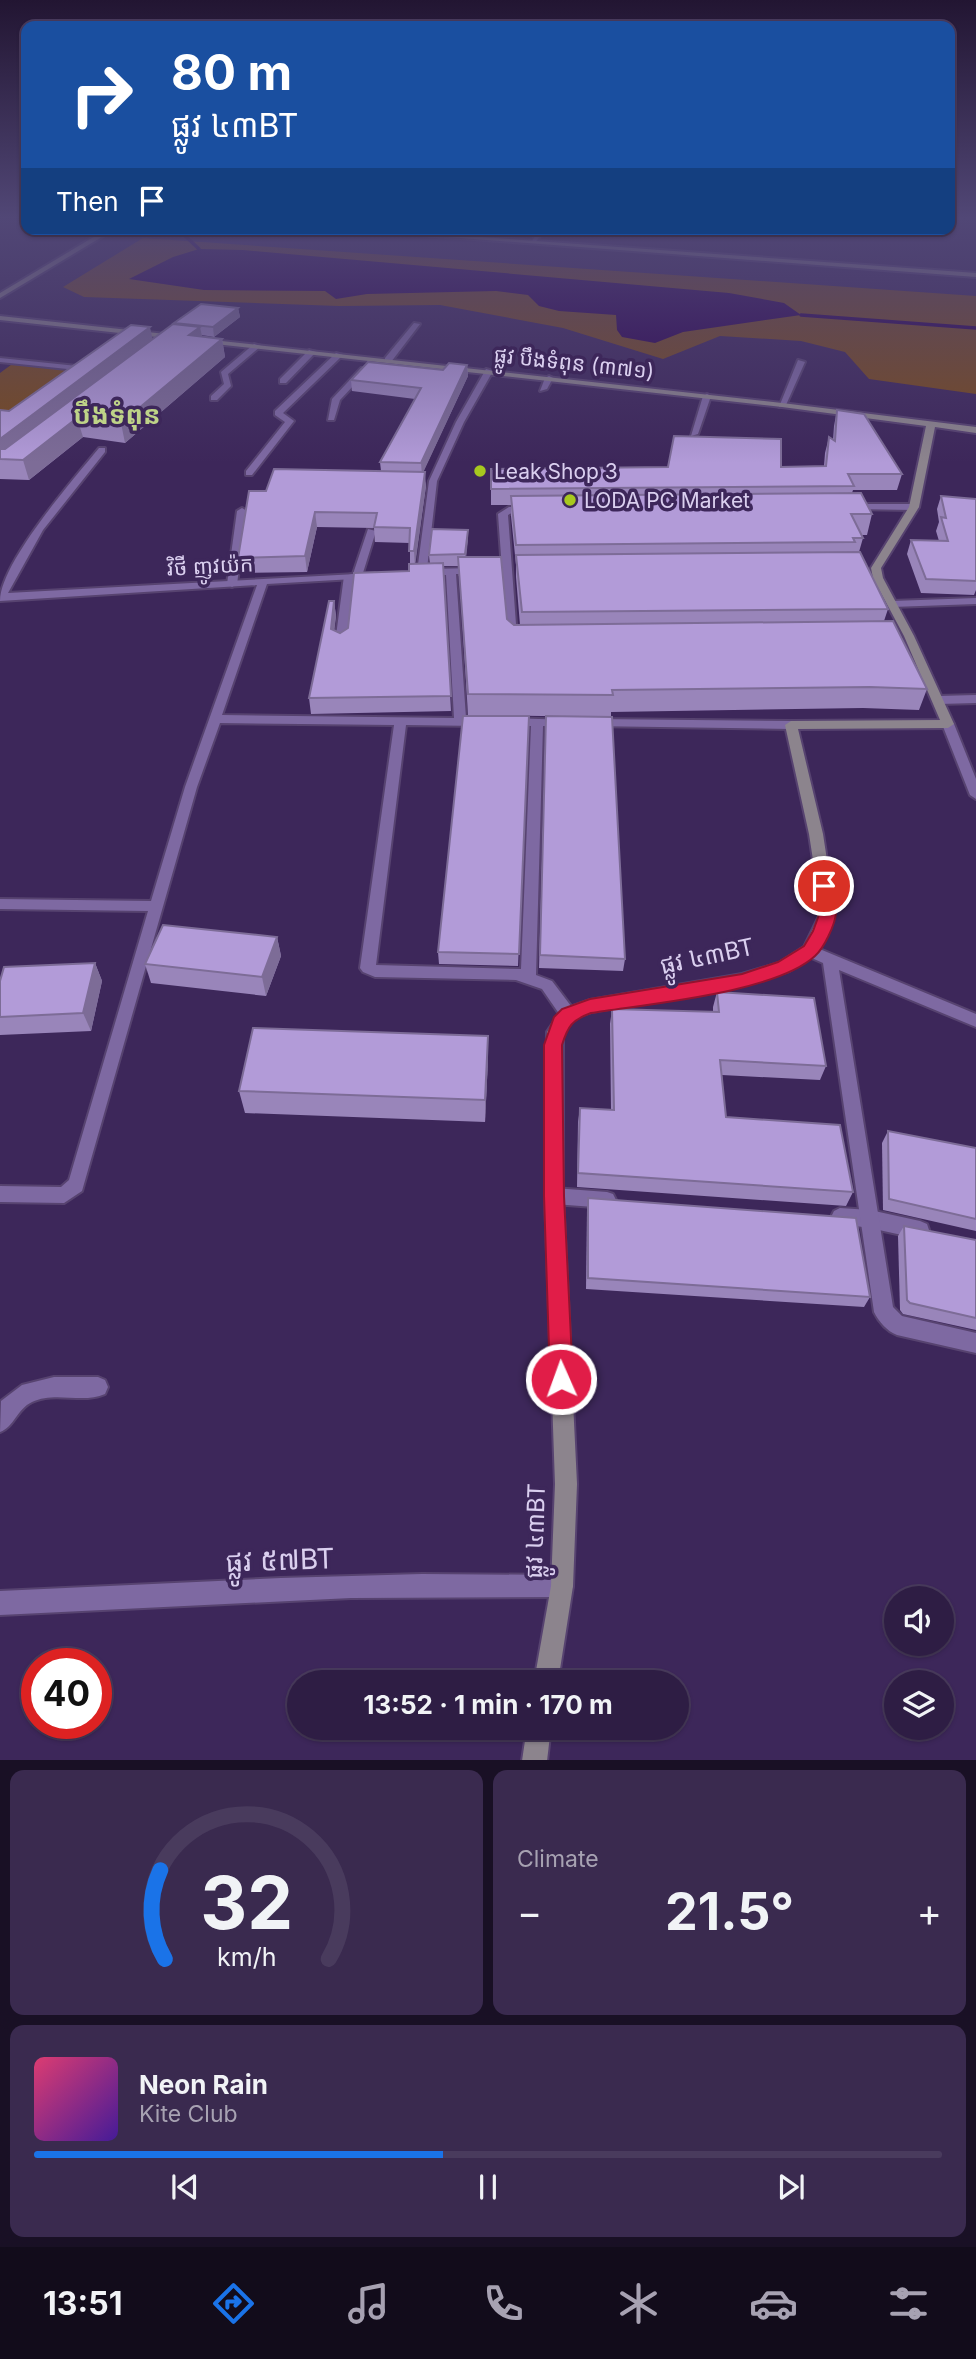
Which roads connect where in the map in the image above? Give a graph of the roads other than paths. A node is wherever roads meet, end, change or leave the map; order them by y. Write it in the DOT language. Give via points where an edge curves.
graph roads {
  1 [pos="0,319"];
  2 [pos="416,324"];
  3 [pos="174,337"];
  4 [pos="188,339"];
  5 [pos="202,340"];
  6 [pos="163,346"];
  7 [pos="257,346"];
  8 [pos="312,352"];
  9 [pos="340,355"];
  10 [pos="374,359"];
  11 [pos="0,360"];
  12 [pos="387,360"];
  13 [pos="801,362"];
  14 [pos="76,368"];
  15 [pos="489,371"];
  16 [pos="549,378"];
  17 [pos="283,381"];
  18 [pos="543,389"];
  19 [pos="706,396"];
  20 [pos="214,398"];
  21 [pos="782,405"];
  22 [pos="331,418"];
  23 [pos="931,424"];
  24 [pos="976,430"];
  25 [pos="695,434"];
  26 [pos="102,450"];
  27 [pos="249,473"];
  28 [pos="420,481"];
  29 [pos="433,481"];
  30 [pos="844,507"];
  31 [pos="914,507"];
  32 [pos="537,510"];
  33 [pos="242,511"];
  34 [pos="371,531"];
  35 [pos="862,568"];
  36 [pos="876,568"];
  37 [pos="497,570"];
  38 [pos="522,570"];
  39 [pos="422,572"];
  40 [pos="451,572"];
  41 [pos="409,573"];
  42 [pos="383,574"];
  43 [pos="353,576"];
  44 [pos="264,582"];
  45 [pos="232,584"];
  46 [pos="0,597"];
  47 [pos="976,601"];
  48 [pos="892,604"];
  49 [pos="895,636"];
  50 [pos="909,636"];
  51 [pos="520,640"];
  52 [pos="341,643"];
  53 [pos="976,699"];
  54 [pos="939,701"];
  55 [pos="215,719"];
  56 [pos="400,722"];
  57 [pos="460,722"];
  58 [pos="537,723"];
  59 [pos="948,724"];
  60 [pos="791,725"];
  61 [pos="976,795"];
  62 [pos="0,904"];
  63 [pos="156,906"];
  64 [pos="810,951"];
  65 [pos="830,961"];
  66 [pos="528,976"];
  67 [pos="568,1014"];
  68 [pos="976,1021"];
  69 [pos="0,1194"];
  70 [pos="554,1196"];
  71 [pos="623,1201"];
  72 [pos="815,1215"];
  73 [pos="870,1219"];
  74 [pos="936,1233"];
  75 [pos="976,1343"];
  76 [pos="98,1387"];
  77 [pos="0,1422"];
  78 [pos="562,1586"];
  79 [pos="0,1603"];
  80 [pos="548,1670"];
  81 [pos="537,1740"];
  82 [pos="534,1760"];
  1 -- 3 [label="street"];
  2 -- 12 [label="street"];
  3 -- 4 [label="street"];
  3 -- 6 [label="street"];
  5 -- 7 [label="street, ផ្លូវ បឹងទំពុន (៣៧១)"];
  7 -- 8 [label="street, ផ្លូវ បឹងទំពុន (៣៧១)"];
  7 -- 20 [label="street" via="224,374 228,384"];
  8 -- 9 [label="street, ផ្លូវ បឹងទំពុន (៣៧១)"];
  8 -- 17 [label="street"];
  9 -- 10 [label="street, ផ្លូវ បឹងទំពុន (៣៧១)"];
  9 -- 27 [label="street" via="278,413 290,421"];
  10 -- 12 [label="street, ផ្លូវ បឹងទំពុន (៣៧១)"];
  10 -- 22 [label="street" via="336,399"];
  11 -- 14 [label="street"];
  12 -- 15 [label="street, ផ្លូវ បឹងទំពុន (៣៧១)"];
  13 -- 21 [label="street"];
  15 -- 16 [label="street, ផ្លូវ បឹងទំពុន (៣៧១)"];
  15 -- 29 [label="street"];
  16 -- 18 [label="street"];
  16 -- 19 [label="street, ផ្លូវ បឹងទំពុន (៣៧១)"];
  19 -- 21 [label="street, ផ្លូវ បឹងទំពុន (៣៧១)"];
  19 -- 25 [label="street"];
  21 -- 23 [label="street, ផ្លូវ បឹងទំពុន (៣៧១)"];
  23 -- 24 [label="street, ផ្លូវ បឹងទំពុន (៣៧១)"];
  23 -- 31 [label="street"];
  26 -- 46 [label="street" via="53,509"];
  28 -- 29 [label="street"];
  29 -- 39 [label="street"];
  30 -- 31 [label="street"];
  31 -- 36 [label="street"];
  32 -- 37 [label="street" via="503,514"];
  33 -- 45 [label="street"];
  34 -- 43 [label="street"];
  35 -- 36 [label="street"];
  36 -- 48 [label="street"];
  37 -- 38 [label="street"];
  37 -- 40 [label="street"];
  37 -- 51 [label="street" via="512,638"];
  39 -- 40 [label="street"];
  39 -- 41 [label="street"];
  40 -- 57 [label="street"];
  42 -- 43 [label="street, វិថី ញូវយ៉ក"];
  43 -- 44 [label="street, វិថី ញូវយ៉ក"];
  43 -- 52 [label="street"];
  44 -- 45 [label="street, វិថី ញូវយ៉ក"];
  44 -- 55 [label="street"];
  45 -- 46 [label="street, វិថី ញូវយ៉ក"];
  47 -- 48 [label="street"];
  48 -- 50 [label="street"];
  49 -- 50 [label="street"];
  50 -- 54 [label="street"];
  53 -- 54 [label="street"];
  54 -- 59 [label="street"];
  55 -- 56 [label="street"];
  55 -- 63 [label="street"];
  56 -- 57 [label="street"];
  56 -- 66 [label="street" via="368,968"];
  57 -- 58 [label="street"];
  58 -- 60 [label="street"];
  58 -- 66 [label="street"];
  59 -- 60 [label="street"];
  59 -- 61 [label="street"];
  60 -- 64 [label="street" via="828,912"];
  62 -- 63 [label="street"];
  63 -- 69 [label="street" via="76,1185 64,1195"];
  64 -- 65 [label="street"];
  64 -- 67 [label="street, ផ្លូវ ៤៣BT" via="784,967 742,980 590,1006"];
  65 -- 68 [label="street"];
  65 -- 73 [label="street"];
  66 -- 67 [label="street" via="547,985"];
  67 -- 70 [label="street, ផ្លូវ ៤៣BT" via="560,1022 553,1045"];
  70 -- 71 [label="street"];
  70 -- 78 [label="street, ផ្លូវ ៤៣BT" via="566,1484"];
  72 -- 73 [label="street"];
  73 -- 74 [label="street"];
  73 -- 75 [label="street" via="889,1320"];
  76 -- 77 [label="street" via="36,1388 14,1399"];
  78 -- 79 [label="street, ផ្លូវ ៥៧BT" via="207,1592"];
  78 -- 80 [label="street, ផ្លូវ ៤៣BT"];
  81 -- 82 [label="street"];
}
